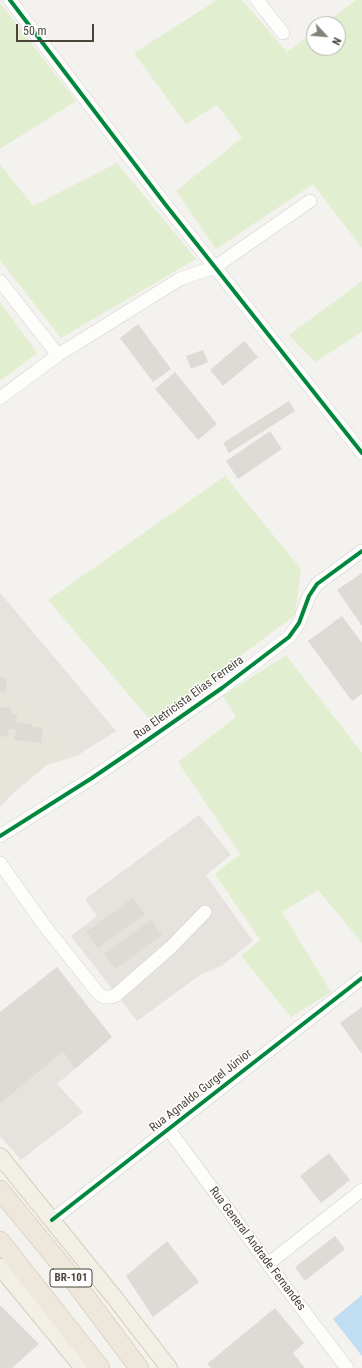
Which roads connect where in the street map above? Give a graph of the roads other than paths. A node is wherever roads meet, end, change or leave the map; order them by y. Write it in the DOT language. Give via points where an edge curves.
graph roads {
  1 [pos="10,0"];
  2 [pos="257,0"];
  3 [pos="283,33"];
  4 [pos="310,201"];
  5 [pos="215,267"];
  6 [pos="0,281"];
  7 [pos="58,355"];
  8 [pos="0,398"];
  9 [pos="362,453"];
  10 [pos="362,551"];
  11 [pos="0,836"];
  12 [pos="0,863"];
  13 [pos="205,912"];
  14 [pos="362,978"];
  15 [pos="169,1130"];
  16 [pos="0,1156"];
  17 [pos="0,1190"];
  18 [pos="362,1190"];
  19 [pos="52,1220"];
  20 [pos="0,1241"];
  21 [pos="268,1264"];
  22 [pos="0,1267"];
  23 [pos="83,1368"];
  24 [pos="100,1368"];
  25 [pos="139,1368"];
  26 [pos="169,1368"];
  27 [pos="347,1368"];
  1 -- 5 [label="street" via="164,204"];
  2 -- 3 [label="street"];
  4 -- 5 [label="street"];
  5 -- 7 [label="street" via="180,279"];
  5 -- 9 [label="street"];
  6 -- 7 [label="street"];
  7 -- 8 [label="street"];
  10 -- 11 [label="street, Rua Eletricista Elias Ferreira" via="317,584 300,623 289,637 139,746"];
  12 -- 13 [label="street" via="44,925 98,993 104,997 116,995 170,948"];
  14 -- 15 [label="street, Rua Agnaldo Gurgel Júnior"];
  15 -- 19 [label="street, Rua Agnaldo Gurgel Júnior"];
  15 -- 21 [label="street, Rua General Andrade Fernandes"];
  16 -- 19 [label="main road"];
  17 -- 25 [label="highway, BR-101" via="67,1272"];
  18 -- 21 [label="street"];
  19 -- 26 [label="main road"];
  20 -- 24 [label="highway, BR-101"];
  21 -- 27 [label="street, Rua General Andrade Fernandes"];
  22 -- 23 [label="main road"];
}
